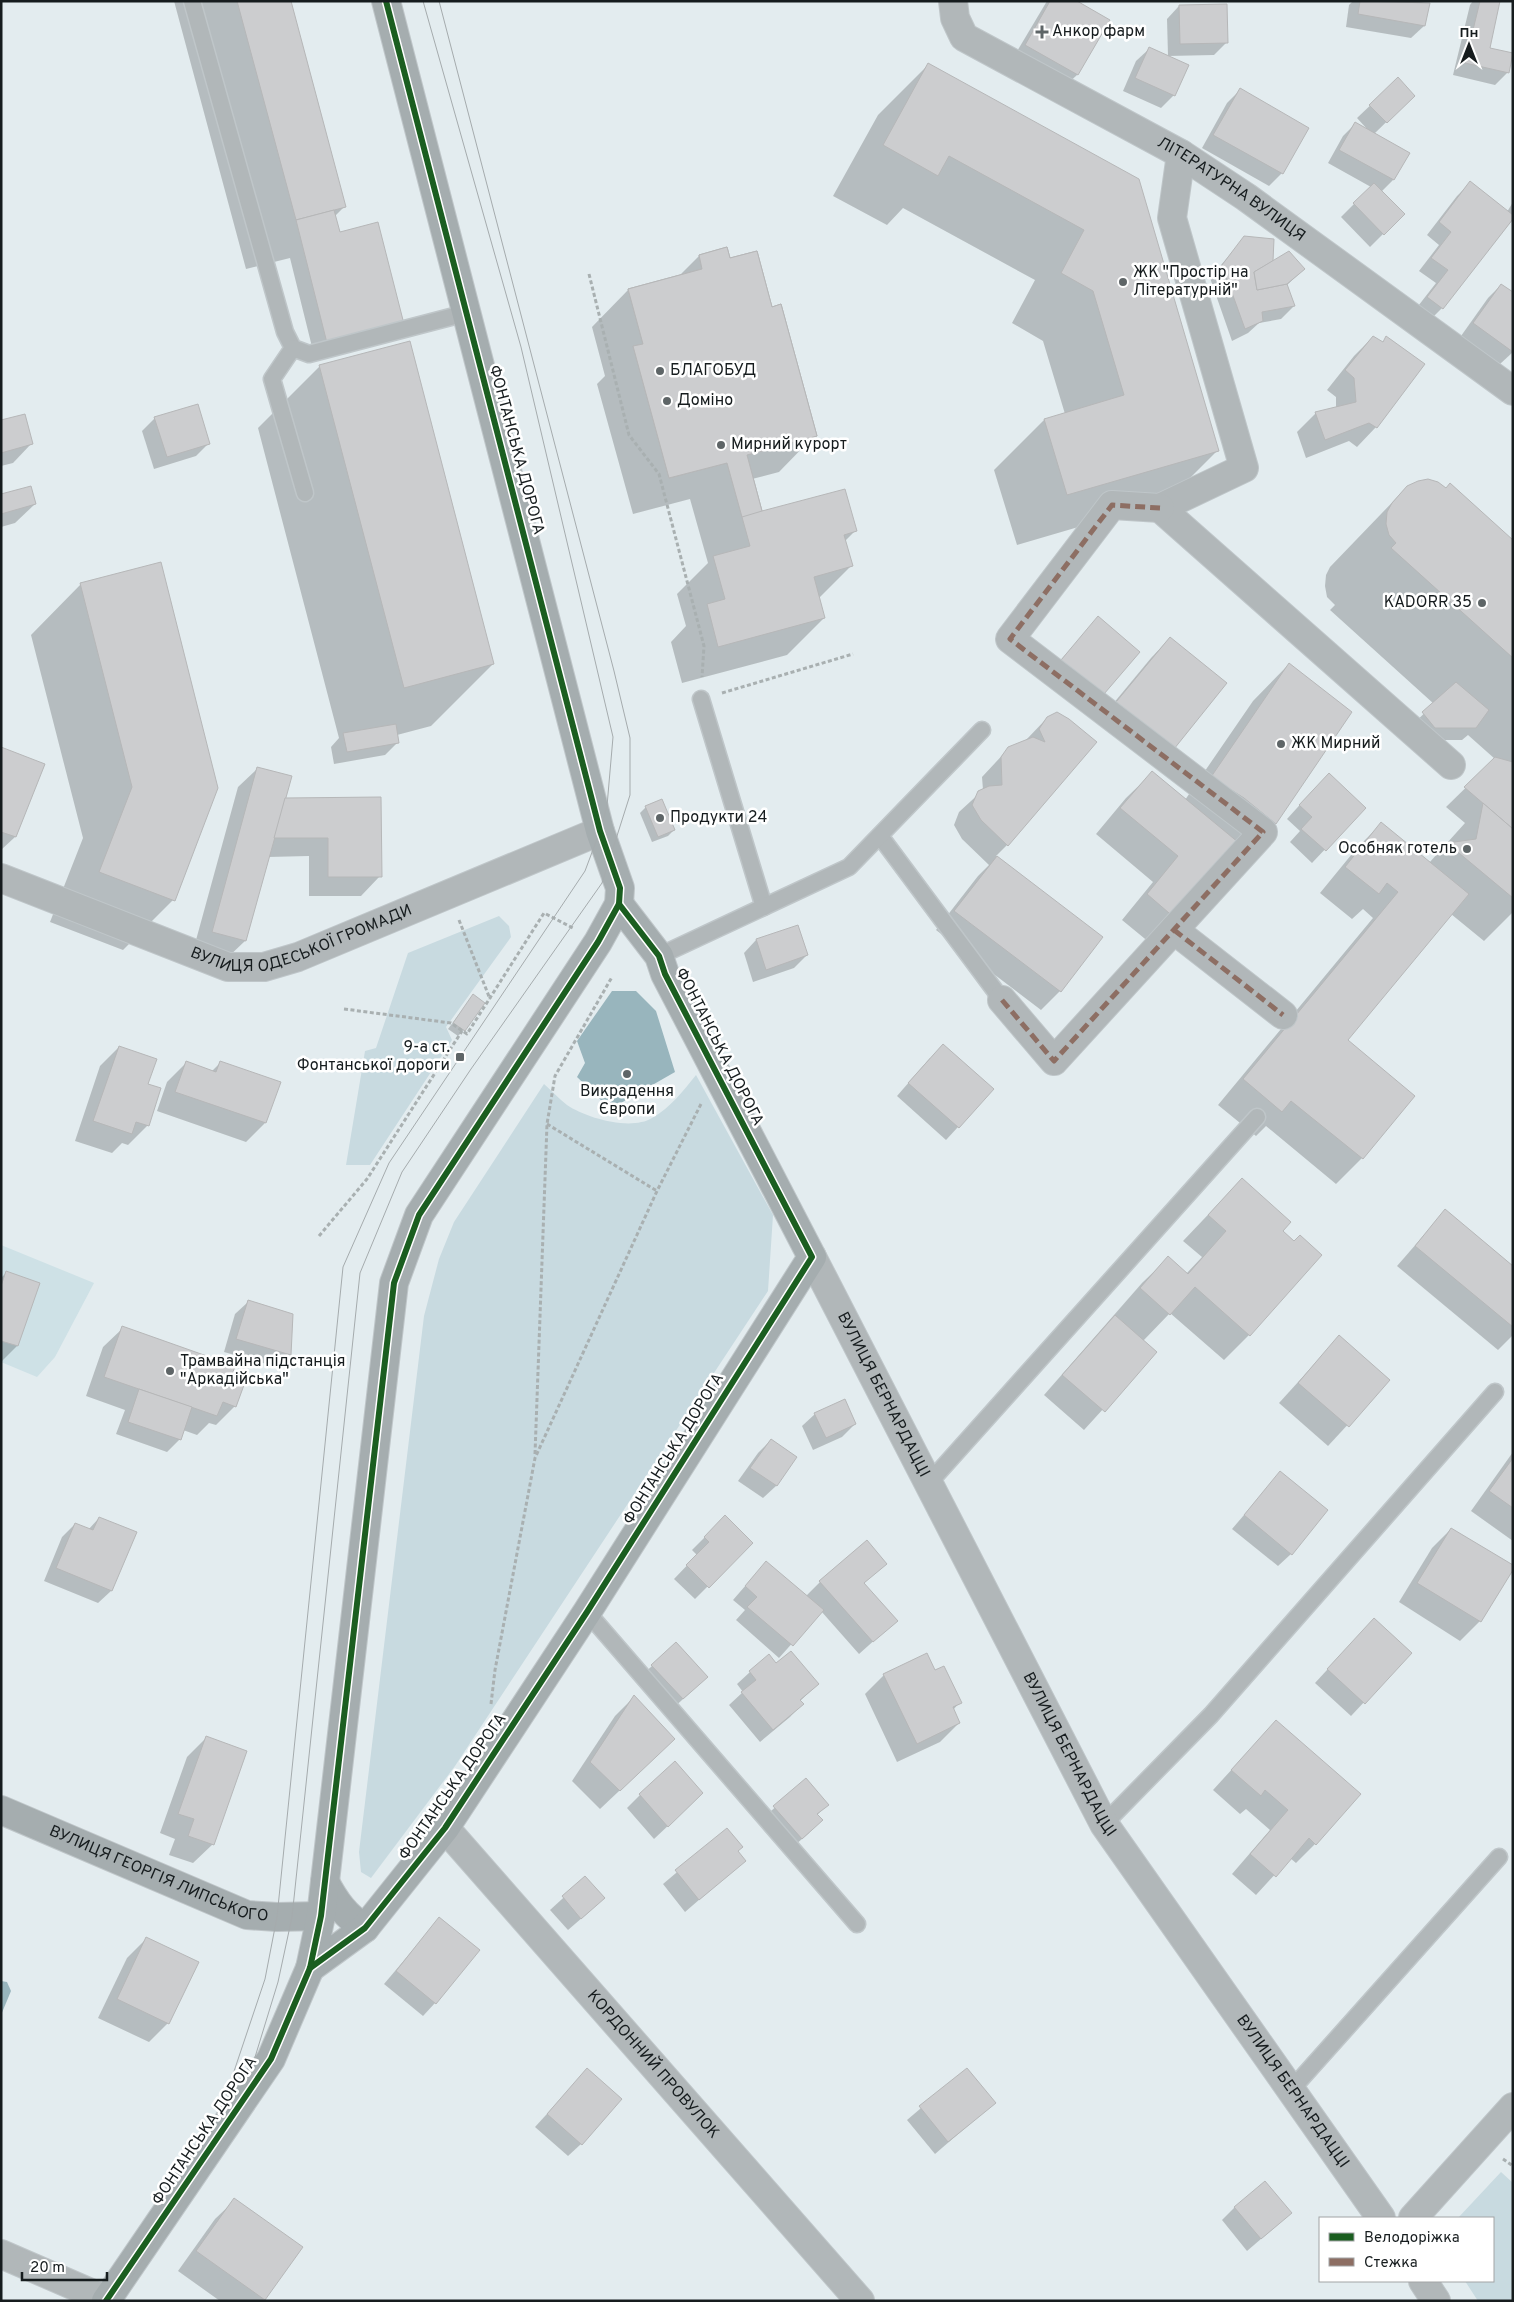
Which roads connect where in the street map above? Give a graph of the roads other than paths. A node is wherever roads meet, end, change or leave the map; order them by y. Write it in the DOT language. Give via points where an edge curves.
graph roads {
  1 [pos="192,1"];
  2 [pos="386,1"];
  3 [pos="953,1"];
  4 [pos="1181,154"];
  5 [pos="466,313"];
  6 [pos="293,348"];
  7 [pos="1513,391"];
  8 [pos="305,493"];
  9 [pos="1160,508"];
  10 [pos="701,699"];
  11 [pos="982,730"];
  12 [pos="1451,765"];
  13 [pos="600,831"];
  14 [pos="880,836"];
  15 [pos="1,878"];
  16 [pos="619,904"];
  17 [pos="764,907"];
  18 [pos="1174,930"];
  19 [pos="659,956"];
  20 [pos="1002,1000"];
  21 [pos="1283,1016"];
  22 [pos="1257,1117"];
  23 [pos="812,1257"];
  24 [pos="1495,1392"];
  25 [pos="928,1484"];
  26 [pos="587,1612"];
  27 [pos="1,1810"];
  28 [pos="1104,1824"];
  29 [pos="445,1828"];
  30 [pos="1499,1857"];
  31 [pos="325,1882"];
  32 [pos="321,1916"];
  33 [pos="857,1924"];
  34 [pos="365,1928"];
  35 [pos="310,1968"];
  36 [pos="1291,2090"];
  37 [pos="1513,2107"];
  38 [pos="1380,2217"];
  39 [pos="1414,2217"];
  40 [pos="1,2254"];
  41 [pos="1424,2282"];
  42 [pos="107,2300"];
  43 [pos="860,2301"];
  44 [pos="1436,2301"];
  1 -- 6 [label="lane" via="285,332"];
  2 -- 5 [label="main road, ФОНТАНСЬКА ДОРОГА"];
  3 -- 4 [label="street, ЛІТЕРАТУРНА ВУЛИЦЯ" via="955,18 964,37"];
  4 -- 7 [label="street, ЛІТЕРАТУРНА ВУЛИЦЯ"];
  4 -- 9 [label="street" via="1172,218 1244,468"];
  5 -- 6 [label="lane" via="309,354"];
  5 -- 13 [label="main road, ФОНТАНСЬКА ДОРОГА"];
  6 -- 8 [label="lane" via="272,379"];
  9 -- 12 [label="street"];
  9 -- 18 [label="street" via="1112,505 1010,639 1263,832"];
  10 -- 17 [label="lane"];
  11 -- 14 [label="lane"];
  13 -- 15 [label="street, ВУЛИЦЯ ОДЕСЬКОЇ ГРОМАДИ" via="298,957 264,967 228,967"];
  13 -- 16 [label="main road, ФОНТАНСЬКА ДОРОГА" via="620,888"];
  14 -- 17 [label="lane" via="849,867"];
  14 -- 20 [label="lane"];
  16 -- 19 [label="main road, ФОНТАНСЬКА ДОРОГА"];
  16 -- 31 [label="main road, ФОНТАНСЬКА ДОРОГА" via="598,942 418,1216 394,1283"];
  17 -- 19 [label="lane"];
  18 -- 20 [label="street" via="1054,1061"];
  18 -- 21 [label="street"];
  19 -- 23 [label="main road, ФОНТАНСЬКА ДОРОГА"];
  22 -- 25 [label="lane"];
  23 -- 25 [label="street, ВУЛИЦЯ БЕРНАРДАЦЦІ"];
  23 -- 26 [label="main road, ФОНТАНСЬКА ДОРОГА"];
  24 -- 28 [label="lane" via="1212,1715"];
  25 -- 28 [label="street, ВУЛИЦЯ БЕРНАРДАЦЦІ"];
  26 -- 29 [label="main road, ФОНТАНСЬКА ДОРОГА"];
  26 -- 33 [label="lane"];
  27 -- 32 [label="main road, ВУЛИЦЯ ГЕОРГІЯ ЛИПСЬКОГО" via="248,1915"];
  28 -- 36 [label="street, ВУЛИЦЯ БЕРНАРДАЦЦІ"];
  29 -- 34 [label="main road, ФОНТАНСЬКА ДОРОГА"];
  29 -- 43 [label="street, КОРДОННИЙ ПРОВУЛОК"];
  30 -- 36 [label="lane"];
  31 -- 32 [label="main road, ФОНТАНСЬКА ДОРОГА"];
  31 -- 34 [label="main road" via="345,1912"];
  32 -- 35 [label="main road, ФОНТАНСЬКА ДОРОГА"];
  34 -- 35 [label="main road, ФОНТАНСЬКА ДОРОГА"];
  35 -- 42 [label="main road, ФОНТАНСЬКА ДОРОГА" via="271,2059"];
  36 -- 38 [label="street, ВУЛИЦЯ БЕРНАРДАЦЦІ"];
  37 -- 39 [label="street"];
  40 -- 42 [label="street"];
  41 -- 44 [label="street"];
}
